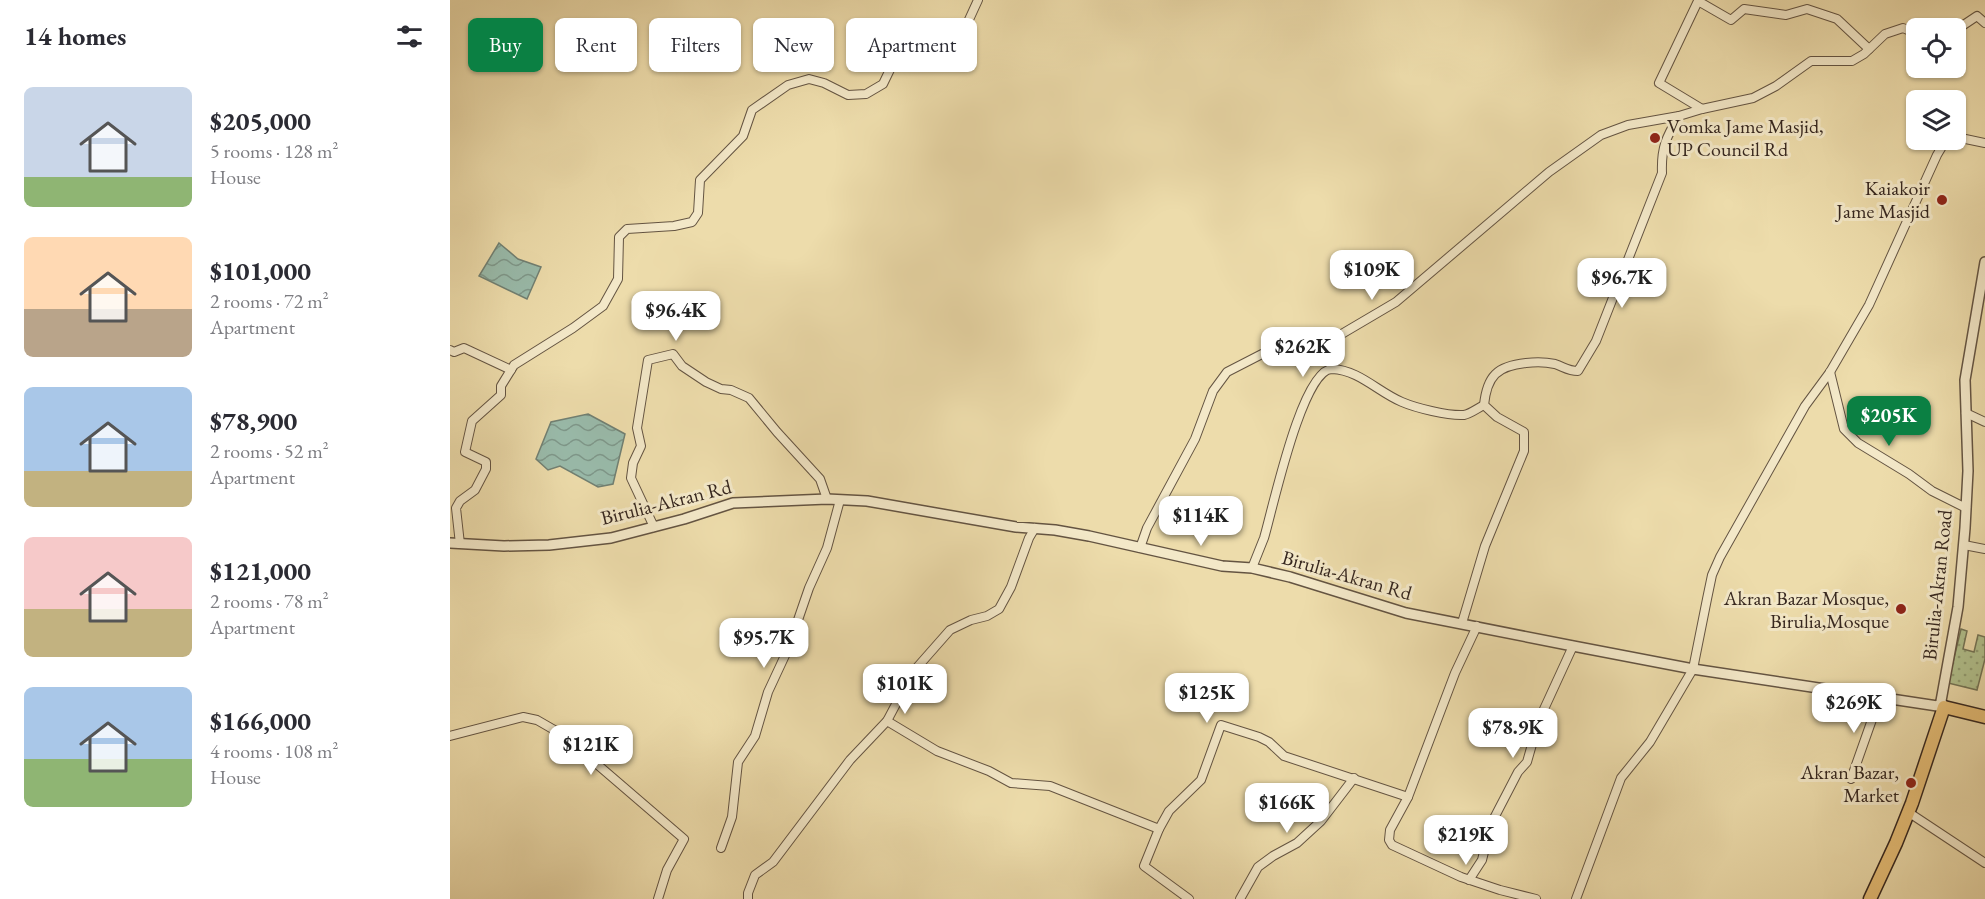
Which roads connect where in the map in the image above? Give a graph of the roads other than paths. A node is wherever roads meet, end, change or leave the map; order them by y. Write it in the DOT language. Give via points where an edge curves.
graph roads {
  1 [pos="978,0"];
  2 [pos="1966,23"];
  3 [pos="1985,23"];
  4 [pos="1906,29"];
  5 [pos="1869,49"];
  6 [pos="1702,109"];
  7 [pos="1679,116"];
  8 [pos="1966,139"];
  9 [pos="1985,143"];
  10 [pos="1940,150"];
  11 [pos="1985,262"];
  12 [pos="450,350"];
  13 [pos="511,370"];
  14 [pos="1830,372"];
  15 [pos="1484,405"];
  16 [pos="1966,413"];
  17 [pos="1985,422"];
  18 [pos="827,499"];
  19 [pos="840,500"];
  20 [pos="1966,508"];
  21 [pos="654,527"];
  22 [pos="1035,528"];
  23 [pos="455,544"];
  24 [pos="1964,546"];
  25 [pos="1140,548"];
  26 [pos="1985,549"];
  27 [pos="1252,568"];
  28 [pos="1462,623"];
  29 [pos="1477,626"];
  30 [pos="1573,646"];
  31 [pos="1693,669"];
  32 [pos="1880,697"];
  33 [pos="1944,707"];
  34 [pos="1985,717"];
  35 [pos="886,721"];
  36 [pos="450,736"];
  37 [pos="1354,778"];
  38 [pos="1851,779"];
  39 [pos="1407,797"];
  40 [pos="1908,812"];
  41 [pos="1159,829"];
  42 [pos="721,848"];
  43 [pos="1985,863"];
  44 [pos="1469,880"];
  45 [pos="658,899"];
  46 [pos="748,899"];
  47 [pos="1189,899"];
  48 [pos="1240,899"];
  49 [pos="1536,899"];
  50 [pos="1576,899"];
  51 [pos="1870,899"];
  1 -- 13 [label="street" via="956,48 918,38 907,43 883,84 866,94 848,94 809,79 788,85 752,110 743,136 700,180 698,213 692,222 627,229 619,237 618,279 603,306"];
  2 -- 3 [label="street" via="1977,16"];
  4 -- 5 [label="street" via="1885,34"];
  5 -- 6 [label="street" via="1852,61 1811,61 1753,98"];
  5 -- 6 [label="street" via="1837,20 1807,9 1786,15 1744,9 1731,20 1698,1 1659,83"];
  6 -- 7 [label="street"];
  7 -- 15 [label="street" via="1666,136 1662,173 1596,341 1578,371 1531,362 1500,368 1485,391"];
  7 -- 25 [label="street" via="1628,125 1601,135 1549,172 1396,302 1340,335 1262,354 1227,372 1213,391 1195,439"];
  8 -- 9 [label="street"];
  10 -- 14 [label="street" via="1869,305"];
  11 -- 16 [label="street, Birulia-Akran Road" via="1965,380"];
  12 -- 13 [label="street" via="464,348"];
  13 -- 23 [label="street" via="501,386 501,395 472,421 465,452 486,462 486,469 475,490 456,508"];
  14 -- 20 [label="street" via="1844,429 1858,443"];
  14 -- 31 [label="street" via="1805,406 1720,557 1712,575"];
  15 -- 27 [label="street" via="1466,415 1434,411 1402,402 1359,376 1331,369 1322,373 1314,383 1287,449 1264,538"];
  15 -- 28 [label="street" via="1524,432 1524,451 1485,546"];
  16 -- 17 [label="street"];
  16 -- 20 [label="street, Birulia-Akran Road"];
  18 -- 19 [label="street, Birulia-Akran Rd"];
  18 -- 21 [label="street, Birulia-Akran Rd" via="732,503"];
  18 -- 21 [label="street" via="820,478 749,398 706,382 682,366 673,354 648,360 637,428 641,446 631,478"];
  19 -- 22 [label="street, Birulia-Akran Rd"];
  19 -- 42 [label="street" via="827,548 768,692 755,736 738,762 732,817"];
  20 -- 24 [label="street, Birulia-Akran Road"];
  21 -- 23 [label="street, Birulia-Akran Rd" via="610,538 549,545"];
  22 -- 25 [label="street, Birulia-Akran Rd"];
  22 -- 35 [label="street" via="999,609 950,630 913,672"];
  24 -- 26 [label="street"];
  24 -- 33 [label="street, Birulia-Akran Road" via="1958,607 1941,701"];
  25 -- 27 [label="street, Birulia-Akran Rd" via="1222,566"];
  27 -- 28 [label="street, Birulia-Akran Rd" via="1406,614"];
  28 -- 29 [label="street, Birulia-Akran Rd"];
  29 -- 30 [label="street, Birulia-Akran Rd"];
  29 -- 39 [label="street"];
  30 -- 31 [label="street, Birulia-Akran Rd"];
  30 -- 44 [label="street" via="1539,720 1527,762 1491,824 1482,860"];
  31 -- 32 [label="street, Birulia-Akran Rd"];
  31 -- 50 [label="street" via="1650,742 1621,778"];
  32 -- 33 [label="street, Birulia-Akran Rd"];
  32 -- 38 [label="street"];
  33 -- 34 [label="highway, Birulia-Akran Rd"];
  33 -- 40 [label="highway, Birulia-Akran Road"];
  35 -- 41 [label="street" via="937,751 1011,783 1050,786"];
  35 -- 46 [label="street" via="850,760 773,861 754,875"];
  36 -- 45 [label="street" via="523,717 537,720 563,735 684,839 667,870"];
  37 -- 39 [label="street"];
  37 -- 41 [label="street" via="1284,756 1259,737 1221,725 1201,780 1169,811"];
  37 -- 48 [label="street" via="1305,836 1258,867"];
  39 -- 44 [label="street" via="1390,830 1392,845"];
  40 -- 43 [label="street"];
  40 -- 51 [label="highway, Birulia-Akran Road"];
  41 -- 47 [label="street" via="1144,866"];
  44 -- 49 [label="street"];
}
